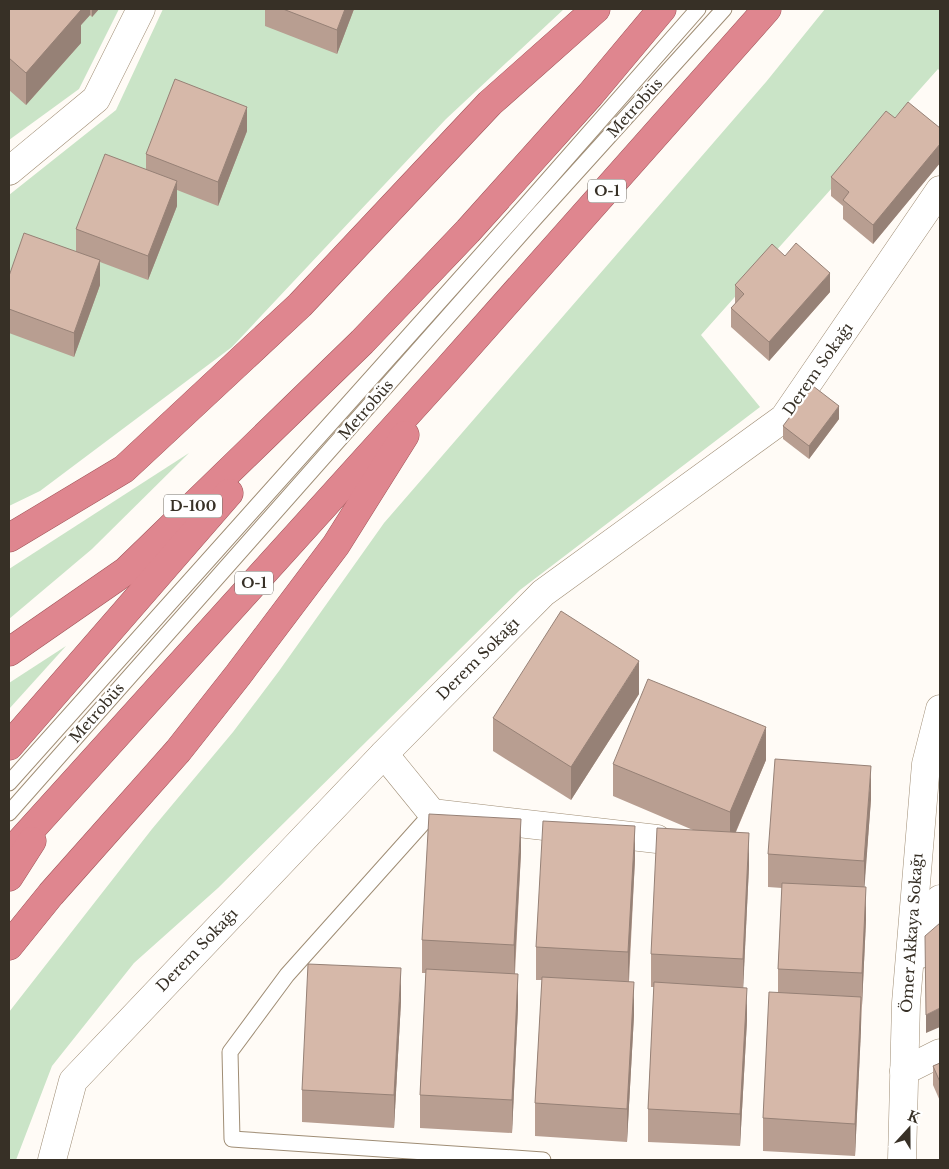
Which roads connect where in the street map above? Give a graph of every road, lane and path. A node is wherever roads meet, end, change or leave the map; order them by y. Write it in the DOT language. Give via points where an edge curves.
graph roads {
  1 [pos="141,9"];
  2 [pos="596,9"];
  3 [pos="662,9"];
  4 [pos="698,9"];
  5 [pos="724,9"];
  6 [pos="767,9"];
  7 [pos="9,171"];
  8 [pos="940,190"];
  9 [pos="362,342"];
  10 [pos="445,372"];
  11 [pos="9,538"];
  12 [pos="9,652"];
  13 [pos="940,709"];
  14 [pos="9,746"];
  15 [pos="384,754"];
  16 [pos="9,783"];
  17 [pos="62,794"];
  18 [pos="9,813"];
  19 [pos="432,813"];
  20 [pos="656,839"];
  21 [pos="9,854"];
  22 [pos="9,877"];
  23 [pos="938,910"];
  24 [pos="9,946"];
  25 [pos="906,1003"];
  26 [pos="940,1053"];
  27 [pos="904,1071"];
  28 [pos="52,1160"];
  29 [pos="544,1160"];
  30 [pos="902,1160"];
  1 -- 7 [label="street" via="96,99"];
  2 -- 11 [label="highway" via="490,102 300,306 124,469"];
  3 -- 9 [label="highway" via="584,103"];
  4 -- 16 [label="lane, Metrobüs"];
  5 -- 18 [label="lane, Metrobüs"];
  6 -- 10 [label="highway, O-1"];
  8 -- 15 [label="street, Derem Sokağı" via="784,418 543,593"];
  9 -- 12 [label="highway, D-100" via="126,571"];
  9 -- 14 [label="highway"];
  10 -- 17 [label="highway, O-1"];
  10 -- 24 [label="highway" via="336,545 238,675 178,751"];
  13 -- 25 [label="street, Ömer Akkaya Sokağı" via="926,764"];
  15 -- 19 [label="street"];
  15 -- 28 [label="street, Derem Sokağı" via="73,1081"];
  17 -- 21 [label="highway, O-1"];
  17 -- 22 [label="highway"];
  19 -- 20 [label="street"];
  19 -- 29 [label="lane" via="287,975 230,1052 232,1139"];
  23 -- 25 [label="street"];
  25 -- 27 [label="street, Ömer Akkaya Sokağı"];
  26 -- 27 [label="street"];
  27 -- 30 [label="street, Ömer Akkaya Sokağı"];
}
